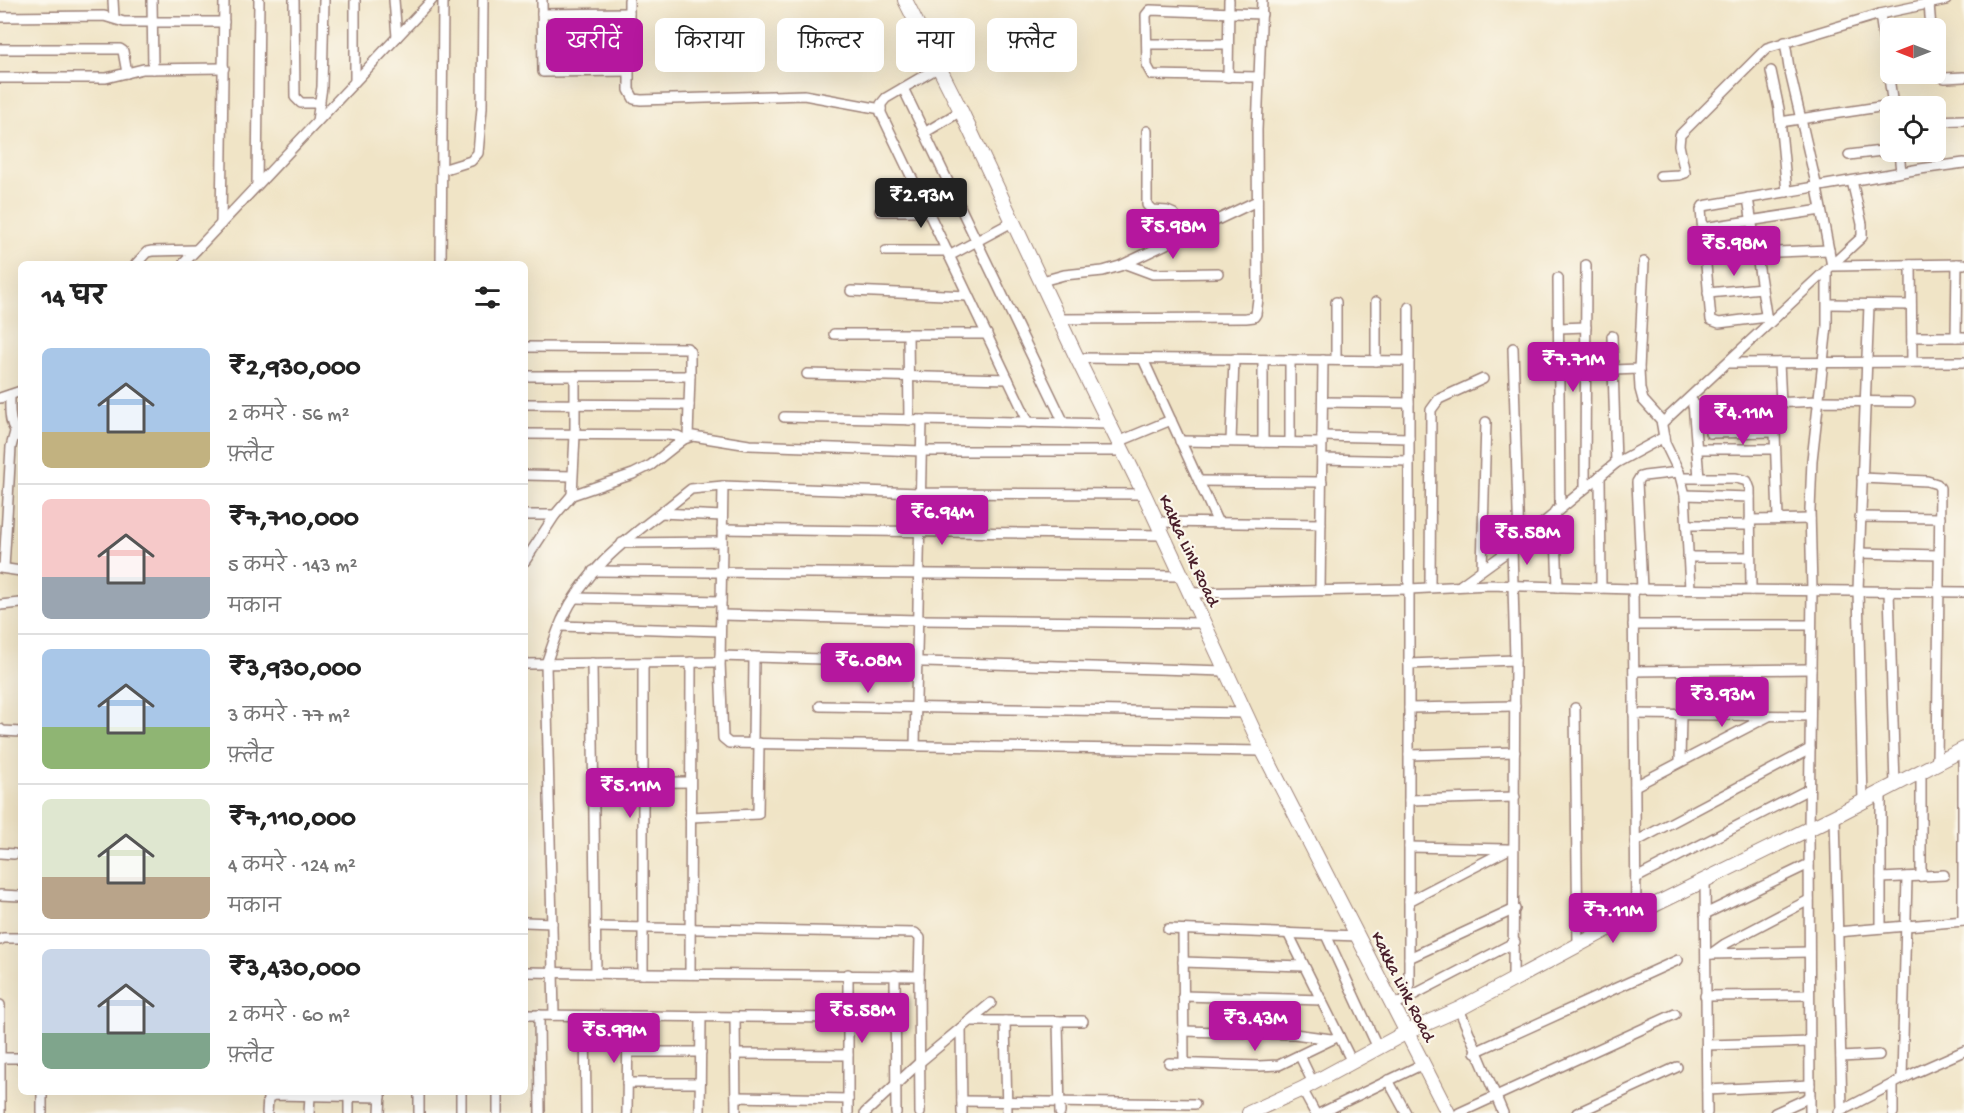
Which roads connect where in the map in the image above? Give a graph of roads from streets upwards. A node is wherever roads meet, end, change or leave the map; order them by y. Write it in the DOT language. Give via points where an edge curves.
graph roads {
  1 [pos="113,0"];
  2 [pos="152,0"];
  3 [pos="224,0"];
  4 [pos="259,0"];
  5 [pos="294,0"];
  6 [pos="324,0"];
  7 [pos="355,0"];
  8 [pos="394,0"];
  9 [pos="432,0"];
  10 [pos="443,0"];
  11 [pos="483,0"];
  12 [pos="542,0"];
  13 [pos="629,0"];
  14 [pos="905,0"];
  15 [pos="1229,0"];
  16 [pos="1262,0"];
  17 [pos="1946,0"];
  18 [pos="1929,4"];
  19 [pos="629,13"];
  20 [pos="1229,13"];
  21 [pos="1262,14"];
  22 [pos="1880,14"];
  23 [pos="542,15"];
  24 [pos="0,17"];
  25 [pos="114,18"];
  26 [pos="629,18"];
  27 [pos="914,18"];
  28 [pos="1930,18"];
  29 [pos="152,22"];
  30 [pos="224,22"];
  31 [pos="397,37"];
  32 [pos="1785,42"];
  33 [pos="1147,44"];
  34 [pos="1228,45"];
  35 [pos="0,49"];
  36 [pos="224,68"];
  37 [pos="153,69"];
  38 [pos="1771,71"];
  39 [pos="546,72"];
  40 [pos="628,72"];
  41 [pos="929,72"];
  42 [pos="942,72"];
  43 [pos="127,73"];
  44 [pos="1964,76"];
  45 [pos="1228,77"];
  46 [pos="1259,77"];
  47 [pos="1946,77"];
  48 [pos="0,78"];
  49 [pos="355,81"];
  50 [pos="903,88"];
  51 [pos="1892,96"];
  52 [pos="320,103"];
  53 [pos="1880,108"];
  54 [pos="881,109"];
  55 [pos="961,111"];
  56 [pos="1801,120"];
  57 [pos="1964,120"];
  58 [pos="317,121"];
  59 [pos="1946,121"];
  60 [pos="1780,122"];
  61 [pos="1147,131"];
  62 [pos="924,132"];
  63 [pos="1880,151"];
  64 [pos="1850,155"];
  65 [pos="1900,162"];
  66 [pos="1964,164"];
  67 [pos="442,170"];
  68 [pos="1901,172"];
  69 [pos="1660,176"];
  70 [pos="1852,182"];
  71 [pos="257,185"];
  72 [pos="1817,188"];
  73 [pos="1787,192"];
  74 [pos="1748,198"];
  75 [pos="1257,201"];
  76 [pos="1821,210"];
  77 [pos="880,211"];
  78 [pos="927,211"];
  79 [pos="1014,221"];
  80 [pos="1751,221"];
  81 [pos="221,224"];
  82 [pos="1703,228"];
  83 [pos="977,240"];
  84 [pos="1175,240"];
  85 [pos="196,250"];
  86 [pos="1829,250"];
  87 [pos="886,251"];
  88 [pos="1756,253"];
  89 [pos="948,254"];
  90 [pos="1705,255"];
  91 [pos="139,261"];
  92 [pos="186,261"];
  93 [pos="441,261"];
  94 [pos="1644,262"];
  95 [pos="1126,264"];
  96 [pos="1586,264"];
  97 [pos="1961,264"];
  98 [pos="1911,265"];
  99 [pos="1830,268"];
  100 [pos="1218,273"];
  101 [pos="1558,278"];
  102 [pos="1042,281"];
  103 [pos="1762,288"];
  104 [pos="851,291"];
  105 [pos="1708,293"];
  106 [pos="968,296"];
  107 [pos="1336,302"];
  108 [pos="1376,302"];
  109 [pos="1828,304"];
  110 [pos="1869,305"];
  111 [pos="1911,305"];
  112 [pos="1409,307"];
  113 [pos="1059,319"];
  114 [pos="1767,320"];
  115 [pos="1586,327"];
  116 [pos="1559,328"];
  117 [pos="834,334"];
  118 [pos="908,334"];
  119 [pos="987,334"];
  120 [pos="1612,336"];
  121 [pos="1912,337"];
  122 [pos="1960,337"];
  123 [pos="528,347"];
  124 [pos="1513,348"];
  125 [pos="1077,358"];
  126 [pos="1143,359"];
  127 [pos="1234,359"];
  128 [pos="1263,360"];
  129 [pos="1290,360"];
  130 [pos="1323,360"];
  131 [pos="1336,360"];
  132 [pos="1376,361"];
  133 [pos="1409,361"];
  134 [pos="1824,362"];
  135 [pos="1866,362"];
  136 [pos="1912,362"];
  137 [pos="1964,362"];
  138 [pos="1728,363"];
  139 [pos="1779,363"];
  140 [pos="1639,369"];
  141 [pos="1613,370"];
  142 [pos="807,374"];
  143 [pos="528,376"];
  144 [pos="575,376"];
  145 [pos="690,376"];
  146 [pos="908,376"];
  147 [pos="1008,379"];
  148 [pos="1483,380"];
  149 [pos="18,392"];
  150 [pos="10,395"];
  151 [pos="1692,396"];
  152 [pos="0,398"];
  153 [pos="1819,401"];
  154 [pos="1323,402"];
  155 [pos="1865,402"];
  156 [pos="1910,402"];
  157 [pos="1409,403"];
  158 [pos="1777,403"];
  159 [pos="528,404"];
  160 [pos="575,405"];
  161 [pos="689,405"];
  162 [pos="1693,406"];
  163 [pos="784,417"];
  164 [pos="909,420"];
  165 [pos="922,420"];
  166 [pos="1171,420"];
  167 [pos="1486,422"];
  168 [pos="1029,423"];
  169 [pos="1064,423"];
  170 [pos="1662,423"];
  171 [pos="1109,424"];
  172 [pos="1775,432"];
  173 [pos="1710,433"];
  174 [pos="528,434"];
  175 [pos="575,435"];
  176 [pos="16,437"];
  177 [pos="1664,437"];
  178 [pos="686,438"];
  179 [pos="1409,438"];
  180 [pos="1322,439"];
  181 [pos="0,441"];
  182 [pos="1180,441"];
  183 [pos="1231,441"];
  184 [pos="1263,442"];
  185 [pos="1290,442"];
  186 [pos="1120,447"];
  187 [pos="1696,449"];
  188 [pos="1776,449"];
  189 [pos="921,451"];
  190 [pos="1322,459"];
  191 [pos="1409,460"];
  192 [pos="1616,463"];
  193 [pos="528,475"];
  194 [pos="1680,475"];
  195 [pos="572,476"];
  196 [pos="1600,476"];
  197 [pos="1698,478"];
  198 [pos="1862,478"];
  199 [pos="1199,481"];
  200 [pos="1322,482"];
  201 [pos="723,486"];
  202 [pos="1585,488"];
  203 [pos="920,493"];
  204 [pos="1144,494"];
  205 [pos="572,495"];
  206 [pos="1685,495"];
  207 [pos="1750,497"];
  208 [pos="1558,509"];
  209 [pos="661,513"];
  210 [pos="555,514"];
  211 [pos="528,515"];
  212 [pos="722,516"];
  213 [pos="1860,517"];
  214 [pos="1940,518"];
  215 [pos="1778,519"];
  216 [pos="1810,519"];
  217 [pos="1750,522"];
  218 [pos="1218,523"];
  219 [pos="1321,524"];
  220 [pos="1687,525"];
  221 [pos="722,529"];
  222 [pos="1160,529"];
  223 [pos="919,532"];
  224 [pos="1483,537"];
  225 [pos="722,542"];
  226 [pos="622,543"];
  227 [pos="1517,543"];
  228 [pos="1859,553"];
  229 [pos="528,554"];
  230 [pos="1938,555"];
  231 [pos="1688,557"];
  232 [pos="1750,557"];
  233 [pos="2,568"];
  234 [pos="1482,568"];
  235 [pos="18,571"];
  236 [pos="593,571"];
  237 [pos="722,571"];
  238 [pos="918,574"];
  239 [pos="1182,576"];
  240 [pos="1461,585"];
  241 [pos="1514,586"];
  242 [pos="1430,587"];
  243 [pos="1558,587"];
  244 [pos="1601,588"];
  245 [pos="1409,589"];
  246 [pos="1638,589"];
  247 [pos="1320,590"];
  248 [pos="1690,590"];
  249 [pos="1750,590"];
  250 [pos="1812,590"];
  251 [pos="1857,590"];
  252 [pos="1889,591"];
  253 [pos="1937,591"];
  254 [pos="1964,592"];
  255 [pos="1190,593"];
  256 [pos="575,598"];
  257 [pos="721,601"];
  258 [pos="18,603"];
  259 [pos="0,605"];
  260 [pos="721,615"];
  261 [pos="918,620"];
  262 [pos="1204,623"];
  263 [pos="1633,625"];
  264 [pos="1811,625"];
  265 [pos="560,626"];
  266 [pos="720,631"];
  267 [pos="754,657"];
  268 [pos="720,659"];
  269 [pos="1515,660"];
  270 [pos="691,662"];
  271 [pos="528,663"];
  272 [pos="592,663"];
  273 [pos="644,663"];
  274 [pos="917,663"];
  275 [pos="546,664"];
  276 [pos="1409,664"];
  277 [pos="1811,669"];
  278 [pos="1225,670"];
  279 [pos="1634,671"];
  280 [pos="820,706"];
  281 [pos="1515,706"];
  282 [pos="916,708"];
  283 [pos="1409,708"];
  284 [pos="1575,708"];
  285 [pos="1246,713"];
  286 [pos="1634,714"];
  287 [pos="1681,715"];
  288 [pos="1771,715"];
  289 [pos="1810,716"];
  290 [pos="0,729"];
  291 [pos="18,732"];
  292 [pos="756,743"];
  293 [pos="915,746"];
  294 [pos="1810,749"];
  295 [pos="1964,749"];
  296 [pos="1263,751"];
  297 [pos="1515,752"];
  298 [pos="1409,754"];
  299 [pos="1680,761"];
  300 [pos="1937,763"];
  301 [pos="1921,771"];
  302 [pos="690,782"];
  303 [pos="593,783"];
  304 [pos="643,783"];
  305 [pos="1895,784"];
  306 [pos="1635,786"];
  307 [pos="1809,789"];
  308 [pos="1881,792"];
  309 [pos="1515,797"];
  310 [pos="1409,800"];
  311 [pos="1863,801"];
  312 [pos="1835,816"];
  313 [pos="690,817"];
  314 [pos="1809,829"];
  315 [pos="1635,842"];
  316 [pos="1409,847"];
  317 [pos="1511,849"];
  318 [pos="0,854"];
  319 [pos="14,854"];
  320 [pos="1809,864"];
  321 [pos="1944,875"];
  322 [pos="1921,876"];
  323 [pos="1907,877"];
  324 [pos="1636,878"];
  325 [pos="1881,878"];
  326 [pos="1705,880"];
  327 [pos="0,895"];
  328 [pos="18,896"];
  329 [pos="1809,900"];
  330 [pos="1409,901"];
  331 [pos="1515,909"];
  332 [pos="1636,914"];
  333 [pos="1705,914"];
  334 [pos="1964,921"];
  335 [pos="528,922"];
  336 [pos="552,923"];
  337 [pos="1907,926"];
  338 [pos="595,927"];
  339 [pos="643,928"];
  340 [pos="1881,928"];
  341 [pos="690,929"];
  342 [pos="1168,929"];
  343 [pos="1183,930"];
  344 [pos="1838,932"];
  345 [pos="1288,933"];
  346 [pos="1326,935"];
  347 [pos="1358,936"];
  348 [pos="18,938"];
  349 [pos="0,940"];
  350 [pos="1515,942"];
  351 [pos="1578,945"];
  352 [pos="1809,952"];
  353 [pos="1708,954"];
  354 [pos="1409,958"];
  355 [pos="1678,960"];
  356 [pos="1183,962"];
  357 [pos="1304,966"];
  358 [pos="528,972"];
  359 [pos="553,972"];
  360 [pos="596,973"];
  361 [pos="643,974"];
  362 [pos="690,974"];
  363 [pos="848,974"];
  364 [pos="895,975"];
  365 [pos="920,976"];
  366 [pos="1513,979"];
  367 [pos="1809,995"];
  368 [pos="1183,996"];
  369 [pos="1706,996"];
  370 [pos="1409,997"];
  371 [pos="1322,1000"];
  372 [pos="991,1003"];
  373 [pos="0,1005"];
  374 [pos="1394,1005"];
  375 [pos="1459,1009"];
  376 [pos="1675,1014"];
  377 [pos="528,1015"];
  378 [pos="539,1015"];
  379 [pos="554,1015"];
  380 [pos="585,1016"];
  381 [pos="628,1016"];
  382 [pos="701,1017"];
  383 [pos="735,1017"];
  384 [pos="848,1018"];
  385 [pos="970,1021"];
  386 [pos="1005,1021"];
  387 [pos="1058,1021"];
  388 [pos="1083,1021"];
  389 [pos="961,1028"];
  390 [pos="1183,1031"];
  391 [pos="1407,1032"];
  392 [pos="1335,1037"];
  393 [pos="1810,1042"];
  394 [pos="1707,1045"];
  395 [pos="1378,1048"];
  396 [pos="1964,1051"];
  397 [pos="627,1052"];
  398 [pos="700,1052"];
  399 [pos="1476,1052"];
  400 [pos="735,1054"];
  401 [pos="848,1055"];
  402 [pos="1880,1055"];
  403 [pos="1300,1056"];
  404 [pos="1841,1057"];
  405 [pos="0,1058"];
  406 [pos="18,1058"];
  407 [pos="920,1062"];
  408 [pos="1352,1062"];
  409 [pos="1169,1063"];
  410 [pos="1184,1063"];
  411 [pos="1423,1064"];
  412 [pos="1677,1067"];
  413 [pos="1902,1079"];
  414 [pos="1388,1080"];
  415 [pos="627,1083"];
  416 [pos="700,1083"];
  417 [pos="1893,1084"];
  418 [pos="896,1085"];
  419 [pos="1810,1085"];
  420 [pos="1308,1086"];
  421 [pos="1707,1090"];
  422 [pos="42,1095"];
  423 [pos="330,1095"];
  424 [pos="349,1095"];
  425 [pos="381,1095"];
  426 [pos="419,1095"];
  427 [pos="461,1095"];
  428 [pos="498,1095"];
  429 [pos="310,1096"];
  430 [pos="1495,1096"];
  431 [pos="736,1097"];
  432 [pos="1810,1097"];
  433 [pos="848,1099"];
  434 [pos="962,1101"];
  435 [pos="1006,1102"];
  436 [pos="1195,1104"];
  437 [pos="0,1107"];
  438 [pos="1060,1108"];
  439 [pos="1124,1109"];
  440 [pos="1839,1112"];
  441 [pos="0,1113"];
  442 [pos="42,1113"];
  443 [pos="267,1113"];
  444 [pos="309,1113"];
  445 [pos="348,1113"];
  446 [pos="380,1113"];
  447 [pos="419,1113"];
  448 [pos="461,1113"];
  449 [pos="498,1113"];
  450 [pos="540,1113"];
  451 [pos="586,1113"];
  452 [pos="627,1113"];
  453 [pos="693,1113"];
  454 [pos="700,1113"];
  455 [pos="736,1113"];
  456 [pos="848,1113"];
  457 [pos="865,1113"];
  458 [pos="896,1113"];
  459 [pos="920,1113"];
  460 [pos="962,1113"];
  461 [pos="1007,1113"];
  462 [pos="1249,1113"];
  463 [pos="1315,1113"];
  464 [pos="1321,1113"];
  465 [pos="1406,1113"];
  466 [pos="1448,1113"];
  467 [pos="1459,1113"];
  468 [pos="1503,1113"];
  469 [pos="1577,1113"];
  470 [pos="1707,1113"];
  471 [pos="1775,1113"];
  472 [pos="1810,1113"];
  473 [pos="1893,1113"];
  1 -- 25 [label="street"];
  2 -- 29 [label="street"];
  3 -- 30 [label="street"];
  4 -- 71 [label="street"];
  5 -- 52 [label="street" via="295,97 301,103"];
  6 -- 52 [label="street"];
  7 -- 49 [label="street"];
  8 -- 31 [label="street"];
  9 -- 31 [label="street"];
  10 -- 67 [label="street"];
  11 -- 67 [label="street" via="478,153 471,161"];
  12 -- 23 [label="street"];
  13 -- 19 [label="street"];
  14 -- 27 [label="street, Kakka Link Road"];
  15 -- 20 [label="street"];
  16 -- 21 [label="street"];
  17 -- 18 [label="street"];
  18 -- 22 [label="street"];
  18 -- 28 [label="street"];
  19 -- 23 [label="street"];
  19 -- 26 [label="street"];
  20 -- 21 [label="street"];
  20 -- 33 [label="street" via="1149,11"];
  20 -- 34 [label="street"];
  21 -- 46 [label="street"];
  22 -- 32 [label="street"];
  22 -- 51 [label="street"];
  23 -- 39 [label="street"];
  24 -- 25 [label="street"];
  25 -- 29 [label="street"];
  29 -- 30 [label="street"];
  29 -- 37 [label="street"];
  30 -- 36 [label="street"];
  31 -- 49 [label="street"];
  32 -- 56 [label="street"];
  32 -- 69 [label="street" via="1763,52 1680,135 1685,173"];
  33 -- 34 [label="street"];
  33 -- 45 [label="street" via="1147,68 1152,75"];
  34 -- 45 [label="street"];
  35 -- 43 [label="street" via="115,48 123,51"];
  36 -- 37 [label="street"];
  36 -- 81 [label="street"];
  37 -- 43 [label="street"];
  38 -- 60 [label="street"];
  40 -- 54 [label="street" via="631,96 641,100 804,95"];
  41 -- 50 [label="street"];
  42 -- 55 [label="street, Kakka Link Road"];
  43 -- 48 [label="street" via="106,78"];
  44 -- 47 [label="street"];
  45 -- 46 [label="street"];
  46 -- 75 [label="street"];
  49 -- 58 [label="street"];
  50 -- 54 [label="street" via="886,98"];
  50 -- 62 [label="street"];
  52 -- 58 [label="street"];
  53 -- 56 [label="street"];
  54 -- 78 [label="street"];
  55 -- 62 [label="street"];
  55 -- 79 [label="street, Kakka Link Road"];
  56 -- 60 [label="street"];
  56 -- 72 [label="street"];
  57 -- 59 [label="street"];
  58 -- 71 [label="street"];
  60 -- 73 [label="street"];
  61 -- 84 [label="street" via="1147,205 1152,210 1174,214"];
  62 -- 83 [label="street"];
  63 -- 64 [label="street"];
  65 -- 68 [label="street"];
  66 -- 68 [label="street"];
  67 -- 93 [label="street"];
  68 -- 70 [label="street"];
  70 -- 72 [label="street"];
  70 -- 99 [label="street" via="1863,235"];
  71 -- 81 [label="street"];
  72 -- 73 [label="street"];
  72 -- 76 [label="street"];
  73 -- 74 [label="street"];
  74 -- 80 [label="street"];
  74 -- 82 [label="street" via="1703,206"];
  75 -- 84 [label="street"];
  75 -- 113 [label="street" via="1258,299 1254,317"];
  76 -- 80 [label="street"];
  76 -- 86 [label="street"];
  77 -- 78 [label="street"];
  78 -- 89 [label="street"];
  79 -- 83 [label="street"];
  79 -- 102 [label="street, Kakka Link Road"];
  80 -- 82 [label="street"];
  80 -- 88 [label="street"];
  81 -- 85 [label="street"];
  82 -- 90 [label="street"];
  83 -- 89 [label="street"];
  83 -- 169 [label="street"];
  84 -- 95 [label="street"];
  85 -- 91 [label="street" via="152,250"];
  85 -- 92 [label="street"];
  86 -- 88 [label="street"];
  86 -- 99 [label="street"];
  87 -- 89 [label="street"];
  88 -- 90 [label="street"];
  88 -- 103 [label="street"];
  89 -- 106 [label="street"];
  90 -- 105 [label="street"];
  94 -- 140 [label="street"];
  95 -- 100 [label="street" via="1153,274"];
  95 -- 102 [label="street"];
  96 -- 115 [label="street"];
  97 -- 98 [label="street"];
  97 -- 122 [label="street"];
  98 -- 99 [label="street"];
  98 -- 111 [label="street"];
  99 -- 109 [label="street"];
  99 -- 114 [label="street"];
  101 -- 116 [label="street"];
  102 -- 113 [label="street, Kakka Link Road"];
  103 -- 105 [label="street"];
  103 -- 114 [label="street"];
  104 -- 106 [label="street"];
  105 -- 114 [label="street" via="1713,322"];
  106 -- 119 [label="street"];
  107 -- 131 [label="street"];
  108 -- 132 [label="street"];
  109 -- 110 [label="street"];
  109 -- 134 [label="street"];
  110 -- 111 [label="street"];
  110 -- 135 [label="street"];
  111 -- 121 [label="street"];
  112 -- 133 [label="street"];
  113 -- 125 [label="street, Kakka Link Road"];
  114 -- 138 [label="street"];
  115 -- 116 [label="street"];
  115 -- 202 [label="street"];
  116 -- 208 [label="street"];
  117 -- 118 [label="street"];
  118 -- 119 [label="street"];
  118 -- 146 [label="street"];
  119 -- 147 [label="street"];
  120 -- 141 [label="street"];
  121 -- 122 [label="street"];
  121 -- 136 [label="street"];
  123 -- 145 [label="street" via="687,348"];
  124 -- 227 [label="street"];
  125 -- 126 [label="street"];
  125 -- 171 [label="street, Kakka Link Road"];
  126 -- 127 [label="street"];
  126 -- 166 [label="street"];
  127 -- 128 [label="street"];
  127 -- 183 [label="street"];
  128 -- 129 [label="street"];
  128 -- 184 [label="street"];
  129 -- 130 [label="street"];
  129 -- 185 [label="street"];
  130 -- 131 [label="street"];
  130 -- 154 [label="street"];
  131 -- 132 [label="street"];
  132 -- 133 [label="street"];
  133 -- 157 [label="street"];
  134 -- 135 [label="street"];
  134 -- 139 [label="street"];
  134 -- 153 [label="street"];
  135 -- 136 [label="street"];
  135 -- 155 [label="street"];
  136 -- 137 [label="street"];
  138 -- 139 [label="street"];
  138 -- 151 [label="street"];
  139 -- 158 [label="street"];
  140 -- 141 [label="street"];
  140 -- 170 [label="street" via="1642,400"];
  141 -- 192 [label="street"];
  142 -- 146 [label="street"];
  143 -- 144 [label="street"];
  144 -- 145 [label="street"];
  144 -- 160 [label="street"];
  145 -- 161 [label="street"];
  146 -- 147 [label="street"];
  146 -- 164 [label="street"];
  147 -- 168 [label="street"];
  148 -- 242 [label="street" via="1439,399 1431,410"];
  149 -- 150 [label="street"];
  150 -- 152 [label="street"];
  150 -- 176 [label="street" via="10,417"];
  151 -- 162 [label="street"];
  151 -- 170 [label="street"];
  153 -- 155 [label="street"];
  153 -- 158 [label="street"];
  153 -- 216 [label="street"];
  154 -- 157 [label="street"];
  154 -- 180 [label="street"];
  155 -- 156 [label="street"];
  155 -- 198 [label="street"];
  157 -- 179 [label="street"];
  158 -- 162 [label="street"];
  158 -- 172 [label="street"];
  159 -- 160 [label="street"];
  160 -- 161 [label="street"];
  160 -- 175 [label="street"];
  161 -- 178 [label="street"];
  162 -- 187 [label="street"];
  163 -- 164 [label="street"];
  164 -- 165 [label="street"];
  165 -- 168 [label="street"];
  165 -- 189 [label="street"];
  166 -- 182 [label="street"];
  166 -- 186 [label="street"];
  167 -- 224 [label="street"];
  168 -- 169 [label="street"];
  169 -- 171 [label="street"];
  170 -- 177 [label="street"];
  171 -- 186 [label="street, Kakka Link Road"];
  172 -- 173 [label="street"];
  172 -- 188 [label="street"];
  174 -- 175 [label="street"];
  175 -- 178 [label="street"];
  175 -- 195 [label="street"];
  176 -- 181 [label="street"];
  176 -- 233 [label="street"];
  177 -- 192 [label="street"];
  177 -- 194 [label="street"];
  178 -- 189 [label="street" via="696,436 749,445"];
  178 -- 205 [label="street" via="633,474"];
  179 -- 180 [label="street"];
  179 -- 191 [label="street"];
  180 -- 185 [label="street"];
  180 -- 190 [label="street"];
  182 -- 183 [label="street"];
  182 -- 199 [label="street"];
  183 -- 184 [label="street"];
  184 -- 185 [label="street"];
  186 -- 189 [label="street"];
  186 -- 204 [label="street, Kakka Link Road"];
  187 -- 188 [label="street"];
  187 -- 197 [label="street"];
  188 -- 215 [label="street"];
  189 -- 203 [label="street"];
  190 -- 191 [label="street"];
  190 -- 200 [label="street"];
  191 -- 245 [label="street"];
  192 -- 196 [label="street"];
  193 -- 195 [label="street"];
  194 -- 197 [label="street"];
  194 -- 206 [label="street"];
  194 -- 246 [label="street" via="1640,477 1636,482"];
  195 -- 205 [label="street"];
  196 -- 202 [label="street"];
  196 -- 244 [label="street"];
  197 -- 207 [label="street" via="1743,478"];
  198 -- 213 [label="street"];
  198 -- 214 [label="street" via="1937,484"];
  199 -- 200 [label="street"];
  199 -- 218 [label="street"];
  200 -- 219 [label="street"];
  201 -- 203 [label="street"];
  201 -- 209 [label="street" via="691,489"];
  201 -- 212 [label="street"];
  202 -- 208 [label="street"];
  203 -- 204 [label="street"];
  203 -- 223 [label="street"];
  204 -- 222 [label="street, Kakka Link Road"];
  205 -- 210 [label="street"];
  206 -- 207 [label="street"];
  206 -- 220 [label="street"];
  207 -- 217 [label="street"];
  208 -- 227 [label="street"];
  208 -- 243 [label="street"];
  209 -- 212 [label="street"];
  209 -- 226 [label="street"];
  210 -- 211 [label="street"];
  210 -- 229 [label="street"];
  212 -- 221 [label="street"];
  213 -- 214 [label="street"];
  213 -- 228 [label="street"];
  214 -- 230 [label="street"];
  215 -- 216 [label="street"];
  215 -- 217 [label="street"];
  216 -- 250 [label="street"];
  217 -- 220 [label="street"];
  217 -- 232 [label="street"];
  218 -- 219 [label="street"];
  218 -- 222 [label="street"];
  219 -- 247 [label="street"];
  220 -- 231 [label="street"];
  221 -- 223 [label="street"];
  221 -- 225 [label="street"];
  222 -- 223 [label="street"];
  222 -- 239 [label="street, Kakka Link Road"];
  223 -- 238 [label="street"];
  224 -- 227 [label="street"];
  224 -- 234 [label="street"];
  225 -- 226 [label="street"];
  225 -- 237 [label="street"];
  226 -- 236 [label="street"];
  227 -- 234 [label="street"];
  227 -- 241 [label="street"];
  228 -- 230 [label="street"];
  228 -- 251 [label="street"];
  230 -- 253 [label="street"];
  231 -- 232 [label="street"];
  231 -- 248 [label="street"];
  232 -- 249 [label="street"];
  233 -- 235 [label="street"];
  234 -- 240 [label="street"];
  236 -- 237 [label="street"];
  236 -- 256 [label="street"];
  237 -- 238 [label="street"];
  237 -- 257 [label="street"];
  238 -- 239 [label="street"];
  238 -- 261 [label="street"];
  239 -- 255 [label="street, Kakka Link Road"];
  240 -- 241 [label="street"];
  240 -- 242 [label="street"];
  241 -- 243 [label="street"];
  241 -- 269 [label="street"];
  242 -- 245 [label="street"];
  243 -- 244 [label="street"];
  244 -- 246 [label="street"];
  245 -- 247 [label="street"];
  245 -- 276 [label="street"];
  246 -- 248 [label="street"];
  246 -- 263 [label="street"];
  247 -- 255 [label="street"];
  248 -- 249 [label="street"];
  249 -- 250 [label="street"];
  250 -- 251 [label="street"];
  250 -- 264 [label="street"];
  251 -- 252 [label="street"];
  251 -- 311 [label="street"];
  252 -- 253 [label="street"];
  252 -- 305 [label="street"];
  253 -- 254 [label="street"];
  253 -- 300 [label="street"];
  255 -- 262 [label="street, Kakka Link Road"];
  256 -- 257 [label="street"];
  256 -- 265 [label="street"];
  257 -- 260 [label="street"];
  258 -- 259 [label="street"];
  260 -- 261 [label="street"];
  260 -- 266 [label="street"];
  261 -- 262 [label="street"];
  261 -- 274 [label="street"];
  262 -- 278 [label="street, Kakka Link Road"];
  263 -- 264 [label="street"];
  263 -- 279 [label="street"];
  264 -- 277 [label="street"];
  265 -- 266 [label="street"];
  265 -- 275 [label="street"];
  266 -- 268 [label="street"];
  267 -- 268 [label="street"];
  267 -- 274 [label="street"];
  267 -- 292 [label="street"];
  268 -- 270 [label="street"];
  268 -- 292 [label="street" via="723,738 729,743"];
  269 -- 276 [label="street"];
  269 -- 281 [label="street"];
  270 -- 273 [label="street"];
  270 -- 302 [label="street"];
  271 -- 275 [label="street"];
  272 -- 273 [label="street"];
  272 -- 275 [label="street"];
  272 -- 303 [label="street"];
  273 -- 304 [label="street"];
  274 -- 278 [label="street"];
  274 -- 282 [label="street"];
  275 -- 336 [label="street"];
  276 -- 283 [label="street"];
  277 -- 279 [label="street"];
  277 -- 289 [label="street"];
  278 -- 285 [label="street, Kakka Link Road"];
  279 -- 286 [label="street"];
  280 -- 282 [label="street"];
  281 -- 283 [label="street"];
  281 -- 297 [label="street"];
  282 -- 285 [label="street"];
  282 -- 293 [label="street"];
  283 -- 298 [label="street"];
  284 -- 351 [label="street"];
  285 -- 296 [label="street, Kakka Link Road"];
  286 -- 287 [label="street"];
  286 -- 306 [label="street"];
  287 -- 288 [label="street"];
  287 -- 299 [label="street"];
  288 -- 289 [label="street"];
  288 -- 299 [label="street"];
  289 -- 294 [label="street"];
  290 -- 291 [label="street"];
  292 -- 293 [label="street"];
  292 -- 313 [label="street" via="758,814"];
  293 -- 296 [label="street"];
  294 -- 307 [label="street"];
  294 -- 315 [label="street"];
  295 -- 300 [label="street"];
  295 -- 334 [label="street"];
  296 -- 347 [label="street, Kakka Link Road"];
  297 -- 298 [label="street"];
  297 -- 309 [label="street"];
  298 -- 310 [label="street"];
  299 -- 306 [label="street"];
  300 -- 301 [label="street"];
  301 -- 305 [label="street"];
  301 -- 322 [label="street"];
  302 -- 304 [label="street"];
  302 -- 313 [label="street"];
  303 -- 304 [label="street"];
  303 -- 338 [label="street"];
  304 -- 339 [label="street"];
  305 -- 308 [label="street"];
  306 -- 315 [label="street"];
  307 -- 314 [label="street"];
  307 -- 324 [label="street"];
  308 -- 311 [label="street"];
  308 -- 325 [label="street"];
  309 -- 310 [label="street"];
  309 -- 317 [label="street"];
  310 -- 316 [label="street"];
  311 -- 312 [label="street"];
  312 -- 314 [label="street"];
  312 -- 344 [label="street"];
  313 -- 341 [label="street"];
  314 -- 320 [label="street"];
  314 -- 326 [label="street"];
  315 -- 324 [label="street"];
  316 -- 317 [label="street"];
  316 -- 330 [label="street"];
  317 -- 330 [label="street"];
  317 -- 331 [label="street"];
  318 -- 319 [label="street"];
  320 -- 329 [label="street"];
  320 -- 333 [label="street"];
  321 -- 322 [label="street"];
  322 -- 323 [label="street"];
  323 -- 325 [label="street"];
  323 -- 337 [label="street"];
  324 -- 332 [label="street"];
  325 -- 340 [label="street"];
  326 -- 332 [label="street"];
  326 -- 333 [label="street"];
  327 -- 328 [label="street"];
  329 -- 352 [label="street"];
  329 -- 353 [label="street"];
  330 -- 354 [label="street"];
  331 -- 350 [label="street"];
  331 -- 354 [label="street"];
  332 -- 351 [label="street"];
  333 -- 353 [label="street"];
  334 -- 337 [label="street"];
  335 -- 336 [label="street"];
  336 -- 359 [label="street"];
  337 -- 340 [label="street"];
  337 -- 413 [label="street"];
  338 -- 339 [label="street"];
  338 -- 360 [label="street"];
  339 -- 341 [label="street"];
  339 -- 361 [label="street"];
  340 -- 344 [label="street"];
  341 -- 362 [label="street"];
  341 -- 365 [label="street" via="915,933 920,938"];
  342 -- 343 [label="street"];
  343 -- 345 [label="street"];
  343 -- 356 [label="street"];
  344 -- 404 [label="street"];
  345 -- 346 [label="street"];
  345 -- 357 [label="street"];
  346 -- 347 [label="street"];
  346 -- 395 [label="street"];
  347 -- 374 [label="street, Kakka Link Road"];
  348 -- 349 [label="street"];
  350 -- 366 [label="street"];
  350 -- 370 [label="street"];
  351 -- 366 [label="street"];
  352 -- 353 [label="street"];
  352 -- 367 [label="street"];
  353 -- 369 [label="street"];
  354 -- 370 [label="street"];
  355 -- 399 [label="street"];
  356 -- 357 [label="street"];
  356 -- 368 [label="street"];
  357 -- 371 [label="street"];
  358 -- 359 [label="street"];
  359 -- 360 [label="street"];
  359 -- 379 [label="street"];
  360 -- 361 [label="street"];
  361 -- 362 [label="street"];
  362 -- 363 [label="street"];
  363 -- 364 [label="street"];
  363 -- 384 [label="street"];
  364 -- 365 [label="street"];
  364 -- 418 [label="street"];
  365 -- 407 [label="street"];
  366 -- 375 [label="street"];
  367 -- 369 [label="street"];
  367 -- 393 [label="street"];
  368 -- 371 [label="street"];
  368 -- 390 [label="street"];
  369 -- 394 [label="street"];
  370 -- 374 [label="street"];
  371 -- 392 [label="street"];
  372 -- 385 [label="street"];
  373 -- 405 [label="street"];
  374 -- 391 [label="street, Kakka Link Road"];
  375 -- 391 [label="street"];
  375 -- 399 [label="street"];
  376 -- 430 [label="street"];
  377 -- 378 [label="street"];
  378 -- 379 [label="street"];
  378 -- 450 [label="street"];
  379 -- 380 [label="street"];
  380 -- 381 [label="street"];
  380 -- 451 [label="street"];
  381 -- 382 [label="street"];
  381 -- 397 [label="street"];
  382 -- 383 [label="street"];
  382 -- 398 [label="street"];
  383 -- 384 [label="street"];
  383 -- 400 [label="street"];
  384 -- 401 [label="street"];
  385 -- 386 [label="street"];
  385 -- 389 [label="street"];
  386 -- 387 [label="street"];
  386 -- 435 [label="street"];
  387 -- 388 [label="street"];
  387 -- 438 [label="street"];
  389 -- 407 [label="street"];
  389 -- 434 [label="street"];
  390 -- 392 [label="street"];
  390 -- 410 [label="street"];
  391 -- 395 [label="street"];
  391 -- 411 [label="street, Kakka Link Road"];
  392 -- 403 [label="street"];
  392 -- 408 [label="street"];
  393 -- 394 [label="street"];
  393 -- 419 [label="street"];
  394 -- 421 [label="street"];
  395 -- 408 [label="street"];
  396 -- 413 [label="street"];
  397 -- 398 [label="street"];
  397 -- 415 [label="street"];
  398 -- 416 [label="street"];
  399 -- 430 [label="street"];
  400 -- 401 [label="street"];
  400 -- 431 [label="street"];
  401 -- 433 [label="street"];
  402 -- 404 [label="street"];
  403 -- 410 [label="street" via="1273,1066"];
  403 -- 420 [label="street"];
  404 -- 440 [label="street"];
  405 -- 406 [label="street"];
  405 -- 437 [label="street"];
  407 -- 418 [label="street"];
  407 -- 459 [label="street"];
  408 -- 420 [label="street"];
  409 -- 410 [label="street"];
  411 -- 414 [label="street"];
  411 -- 466 [label="street, Kakka Link Road"];
  412 -- 469 [label="street"];
  413 -- 417 [label="street"];
  414 -- 464 [label="street"];
  414 -- 465 [label="street"];
  415 -- 416 [label="street"];
  415 -- 452 [label="street"];
  416 -- 454 [label="street"];
  417 -- 440 [label="street"];
  417 -- 473 [label="street"];
  418 -- 457 [label="street"];
  418 -- 458 [label="street"];
  419 -- 421 [label="street"];
  419 -- 432 [label="street"];
  420 -- 462 [label="street"];
  420 -- 463 [label="street"];
  421 -- 470 [label="street"];
  422 -- 442 [label="street"];
  423 -- 429 [label="street"];
  424 -- 445 [label="street"];
  425 -- 446 [label="street"];
  426 -- 447 [label="street"];
  427 -- 448 [label="street"];
  428 -- 449 [label="street"];
  429 -- 443 [label="street" via="270,1096"];
  429 -- 444 [label="street"];
  430 -- 467 [label="street"];
  430 -- 468 [label="street"];
  431 -- 433 [label="street"];
  431 -- 455 [label="street"];
  432 -- 471 [label="street"];
  432 -- 472 [label="street"];
  433 -- 456 [label="street"];
  434 -- 435 [label="street"];
  434 -- 460 [label="street"];
  435 -- 438 [label="street"];
  435 -- 461 [label="street"];
  436 -- 439 [label="street"];
  437 -- 441 [label="street"];
  438 -- 439 [label="street"];
  453 -- 454 [label="street"];
}
